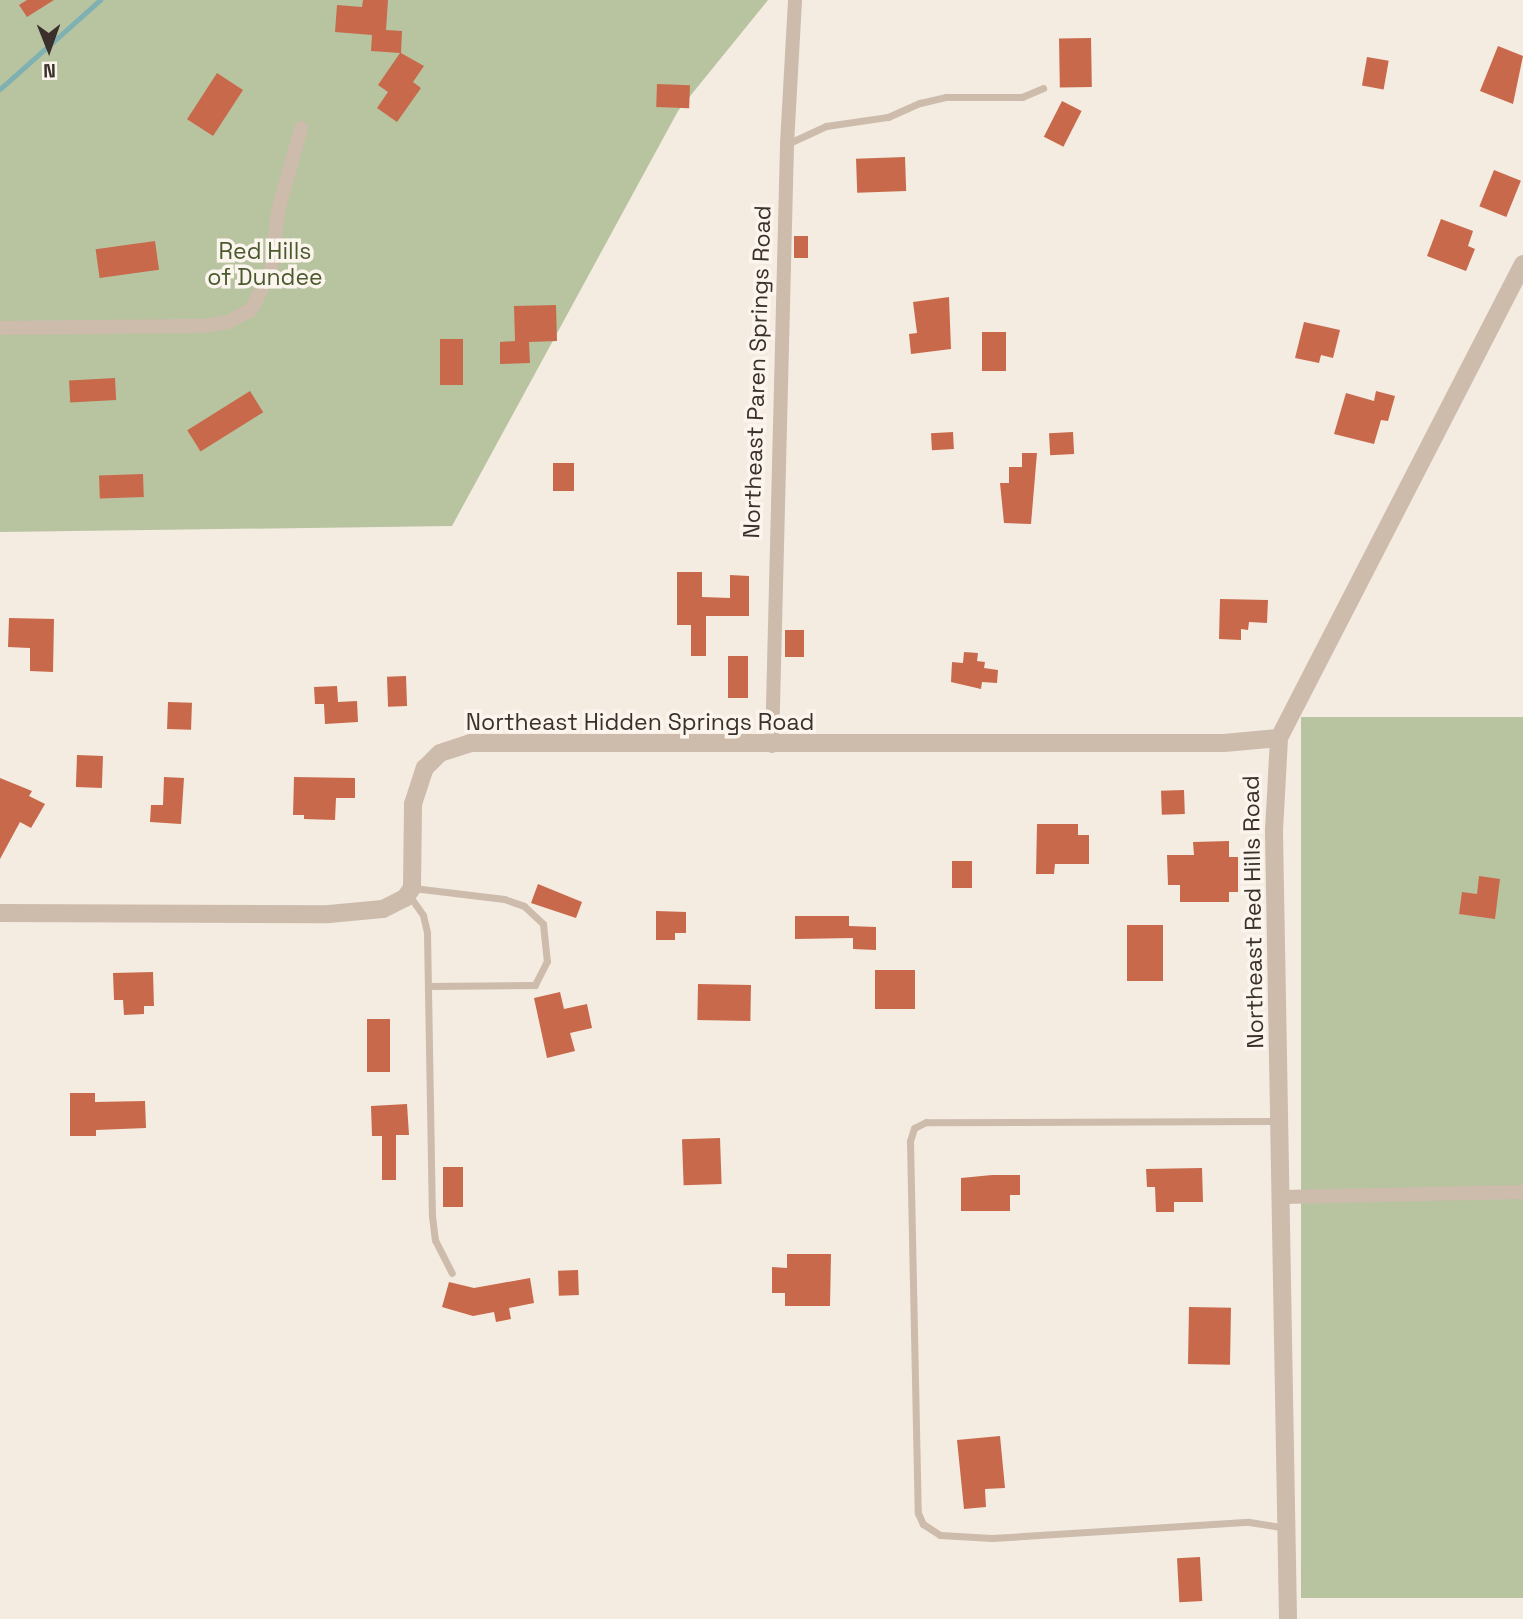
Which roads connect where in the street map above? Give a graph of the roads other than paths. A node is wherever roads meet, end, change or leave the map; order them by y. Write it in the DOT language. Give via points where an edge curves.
graph roads {
  1 [pos="795,0"];
  2 [pos="1043,88"];
  3 [pos="300,128"];
  4 [pos="787,144"];
  5 [pos="1523,264"];
  6 [pos="0,328"];
  7 [pos="1279,738"];
  8 [pos="772,746"];
  9 [pos="410,891"];
  10 [pos="0,914"];
  11 [pos="428,986"];
  12 [pos="1281,1121"];
  13 [pos="1523,1192"];
  14 [pos="1283,1197"];
  15 [pos="452,1273"];
  16 [pos="1287,1528"];
  17 [pos="1288,1619"];
  1 -- 4 [label="street, Northeast Paren Springs Road"];
  2 -- 4 [label="lane" via="1022,97 947,97 888,117 826,126"];
  3 -- 6 [label="street" via="278,211 271,270 258,302 237,319 168,328"];
  4 -- 8 [label="street, Northeast Paren Springs Road"];
  5 -- 7 [label="street, Northeast Red Hills Road"];
  7 -- 8 [label="street, Northeast Hidden Springs Road" via="1224,743"];
  7 -- 12 [label="street, Northeast Red Hills Road" via="1274,831"];
  8 -- 9 [label="street, Northeast Hidden Springs Road" via="487,742 452,747 431,760 415,791"];
  9 -- 10 [label="street" via="383,909 350,913"];
  9 -- 11 [label="lane" via="423,915"];
  9 -- 11 [label="lane" via="504,898 524,906 543,923 547,961 536,985"];
  11 -- 15 [label="lane" via="432,1216 435,1240"];
  12 -- 14 [label="street, Northeast Red Hills Road"];
  12 -- 16 [label="lane" via="926,1122 914,1128 910,1141 918,1513 923,1524 940,1535 992,1538 1249,1522"];
  13 -- 14 [label="street"];
  14 -- 16 [label="street, Northeast Red Hills Road"];
  16 -- 17 [label="street, Northeast Red Hills Road"];
}
